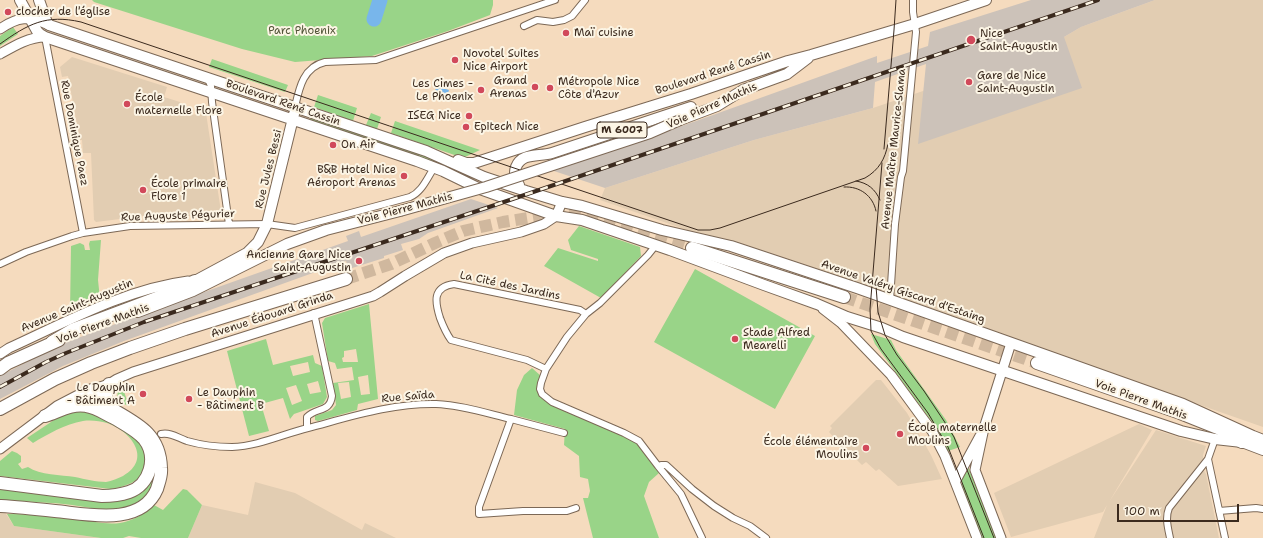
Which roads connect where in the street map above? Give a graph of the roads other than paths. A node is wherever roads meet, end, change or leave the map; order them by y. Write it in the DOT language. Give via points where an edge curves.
graph roads {
  1 [pos="20,0"];
  2 [pos="39,0"];
  3 [pos="555,0"];
  4 [pos="586,0"];
  5 [pos="913,0"];
  6 [pos="986,0"];
  7 [pos="30,18"];
  8 [pos="915,24"];
  9 [pos="49,25"];
  10 [pos="524,26"];
  11 [pos="0,29"];
  12 [pos="46,37"];
  13 [pos="0,54"];
  14 [pos="812,55"];
  15 [pos="208,79"];
  16 [pos="211,92"];
  17 [pos="691,107"];
  18 [pos="296,108"];
  19 [pos="293,119"];
  20 [pos="426,151"];
  21 [pos="434,168"];
  22 [pos="526,191"];
  23 [pos="562,202"];
  24 [pos="556,216"];
  25 [pos="229,224"];
  26 [pos="267,224"];
  27 [pos="662,230"];
  28 [pos="83,233"];
  29 [pos="656,245"];
  30 [pos="692,248"];
  31 [pos="0,264"];
  32 [pos="346,279"];
  33 [pos="195,281"];
  34 [pos="844,297"];
  35 [pos="890,300"];
  36 [pos="817,304"];
  37 [pos="138,312"];
  38 [pos="314,313"];
  39 [pos="586,314"];
  40 [pos="52,342"];
  41 [pos="1011,343"];
  42 [pos="0,354"];
  43 [pos="1037,363"];
  44 [pos="4,366"];
  45 [pos="546,369"];
  46 [pos="1002,370"];
  47 [pos="109,384"];
  48 [pos="92,390"];
  49 [pos="106,397"];
  50 [pos="0,409"];
  51 [pos="45,416"];
  52 [pos="511,419"];
  53 [pos="307,428"];
  54 [pos="984,428"];
  55 [pos="564,433"];
  56 [pos="162,434"];
  57 [pos="1214,439"];
  58 [pos="1263,440"];
  59 [pos="1242,442"];
  60 [pos="0,449"];
  61 [pos="1263,450"];
  62 [pos="1208,459"];
  63 [pos="658,466"];
  64 [pos="955,482"];
  65 [pos="0,483"];
  66 [pos="1,506"];
  67 [pos="576,508"];
  68 [pos="1263,509"];
  69 [pos="1219,511"];
  70 [pos="702,538"];
  71 [pos="766,538"];
  72 [pos="977,538"];
  73 [pos="1001,538"];
  74 [pos="1170,538"];
  75 [pos="1225,538"];
  1 -- 7 [label="main road"];
  2 -- 9 [label="main road"];
  3 -- 18 [label="street" via="376,60 318,64 304,76"];
  4 -- 10 [label="street" via="572,16 564,20 537,20"];
  5 -- 8 [label="street, Avenue Maître Maurice-Slama"];
  6 -- 8 [label="main road, Boulevard René Cassin"];
  7 -- 9 [label="main road, Boulevard René Cassin"];
  7 -- 11 [label="main road" via="17,20"];
  7 -- 12 [label="main road" via="38,32"];
  8 -- 14 [label="main road, Boulevard René Cassin"];
  8 -- 35 [label="street, Avenue Maître Maurice-Slama"];
  9 -- 12 [label="main road"];
  9 -- 15 [label="main road, Boulevard René Cassin"];
  12 -- 13 [label="main road" via="24,42"];
  12 -- 16 [label="main road, Boulevard René Cassin"];
  12 -- 28 [label="street, Rue Dominique Paez"];
  14 -- 20 [label="main road, Boulevard René Cassin" via="474,163"];
  14 -- 37 [label="main road, Voie Pierre Mathis, bridge" via="787,74 743,90 717,106 650,133 486,187 326,230 288,244 193,291"];
  15 -- 16 [label="street"];
  15 -- 18 [label="main road, Boulevard René Cassin"];
  16 -- 19 [label="main road, Boulevard René Cassin"];
  16 -- 25 [label="street"];
  17 -- 22 [label="main road, M 6007" via="546,155 522,158 515,171 519,185"];
  18 -- 19 [label="main road, Rue Jules Bessi"];
  18 -- 20 [label="main road, Boulevard René Cassin"];
  19 -- 21 [label="main road, Boulevard René Cassin"];
  19 -- 26 [label="main road, Rue Jules Bessi"];
  20 -- 22 [label="main road, Boulevard René Cassin" via="484,177"];
  21 -- 24 [label="main road, Boulevard René Cassin"];
  21 -- 26 [label="street" via="416,194 410,197 295,228"];
  22 -- 23 [label="main road, Avenue Valéry Giscard d'Estaing"];
  23 -- 24 [label="main road"];
  23 -- 27 [label="main road, Avenue Valéry Giscard d'Estaing"];
  24 -- 29 [label="main road" via="582,220"];
  24 -- 38 [label="main road, Avenue Édouard Grinda" via="544,224 521,232 472,243 444,253 380,292"];
  25 -- 26 [label="street, Rue Auguste Pégurier"];
  25 -- 28 [label="street, Rue Auguste Pégurier" via="130,226"];
  26 -- 33 [label="main road, Avenue Saint-Augustin" via="258,242 247,253"];
  27 -- 29 [label="main road"];
  27 -- 35 [label="main road, Avenue Valéry Giscard d'Estaing" via="731,246"];
  28 -- 31 [label="street, Rue Auguste Pégurier" via="26,252"];
  29 -- 36 [label="main road"];
  29 -- 39 [label="street"];
  30 -- 34 [label="highway"];
  32 -- 50 [label="highway" via="130,348 55,379"];
  33 -- 40 [label="highway" via="74,329"];
  33 -- 42 [label="main road, Avenue Saint-Augustin" via="168,284 138,293 98,308"];
  35 -- 41 [label="main road, Avenue Valéry Giscard d'Estaing"];
  36 -- 46 [label="main road" via="860,322"];
  36 -- 64 [label="main road" via="841,323 890,375 932,432"];
  37 -- 40 [label="highway, Voie Pierre Mathis"];
  38 -- 47 [label="main road, Avenue Édouard Grinda" via="133,372"];
  38 -- 53 [label="street" via="332,396 327,407 307,417"];
  39 -- 45 [label="street"];
  39 -- 45 [label="street, La Cité des Jardins" via="580,310 454,284 440,289 436,297 437,306 446,333 452,340 521,359"];
  40 -- 44 [label="highway, Voie Pierre Mathis"];
  41 -- 46 [label="main road"];
  41 -- 58 [label="main road, Avenue Valéry Giscard d'Estaing" via="1183,404"];
  43 -- 59 [label="highway, Voie Pierre Mathis" via="1180,413 1220,429"];
  45 -- 63 [label="street" via="540,389 542,394 552,402 639,441"];
  46 -- 54 [label="main road"];
  46 -- 57 [label="main road" via="1181,431"];
  47 -- 48 [label="main road, Avenue Édouard Grinda"];
  47 -- 49 [label="highway"];
  48 -- 49 [label="highway"];
  48 -- 51 [label="main road, Avenue Édouard Grinda" via="57,406"];
  49 -- 66 [label="highway" via="112,409 145,429 157,447 160,480 154,495 144,506 132,512 98,515"];
  51 -- 60 [label="main road, Avenue Édouard Grinda"];
  51 -- 65 [label="highway" via="72,406 85,406 99,410 132,429 144,439 152,458 146,478 130,492 102,496"];
  52 -- 53 [label="street, Rue Saïda" via="452,405 436,404 382,409"];
  52 -- 55 [label="street, Rue Saïda"];
  52 -- 67 [label="street" via="479,507 480,514 567,511"];
  53 -- 56 [label="street, Rue Saïda" via="254,444 232,447 206,445 167,433"];
  54 -- 64 [label="main road"];
  54 -- 73 [label="main road" via="975,470"];
  57 -- 59 [label="main road"];
  57 -- 62 [label="street"];
  59 -- 61 [label="main road"];
  62 -- 69 [label="street"];
  62 -- 74 [label="street" via="1169,508 1166,520"];
  63 -- 70 [label="street" via="681,494"];
  63 -- 71 [label="street" via="666,465 714,506"];
  64 -- 72 [label="main road"];
  68 -- 69 [label="street"];
  69 -- 75 [label="street"];
}
